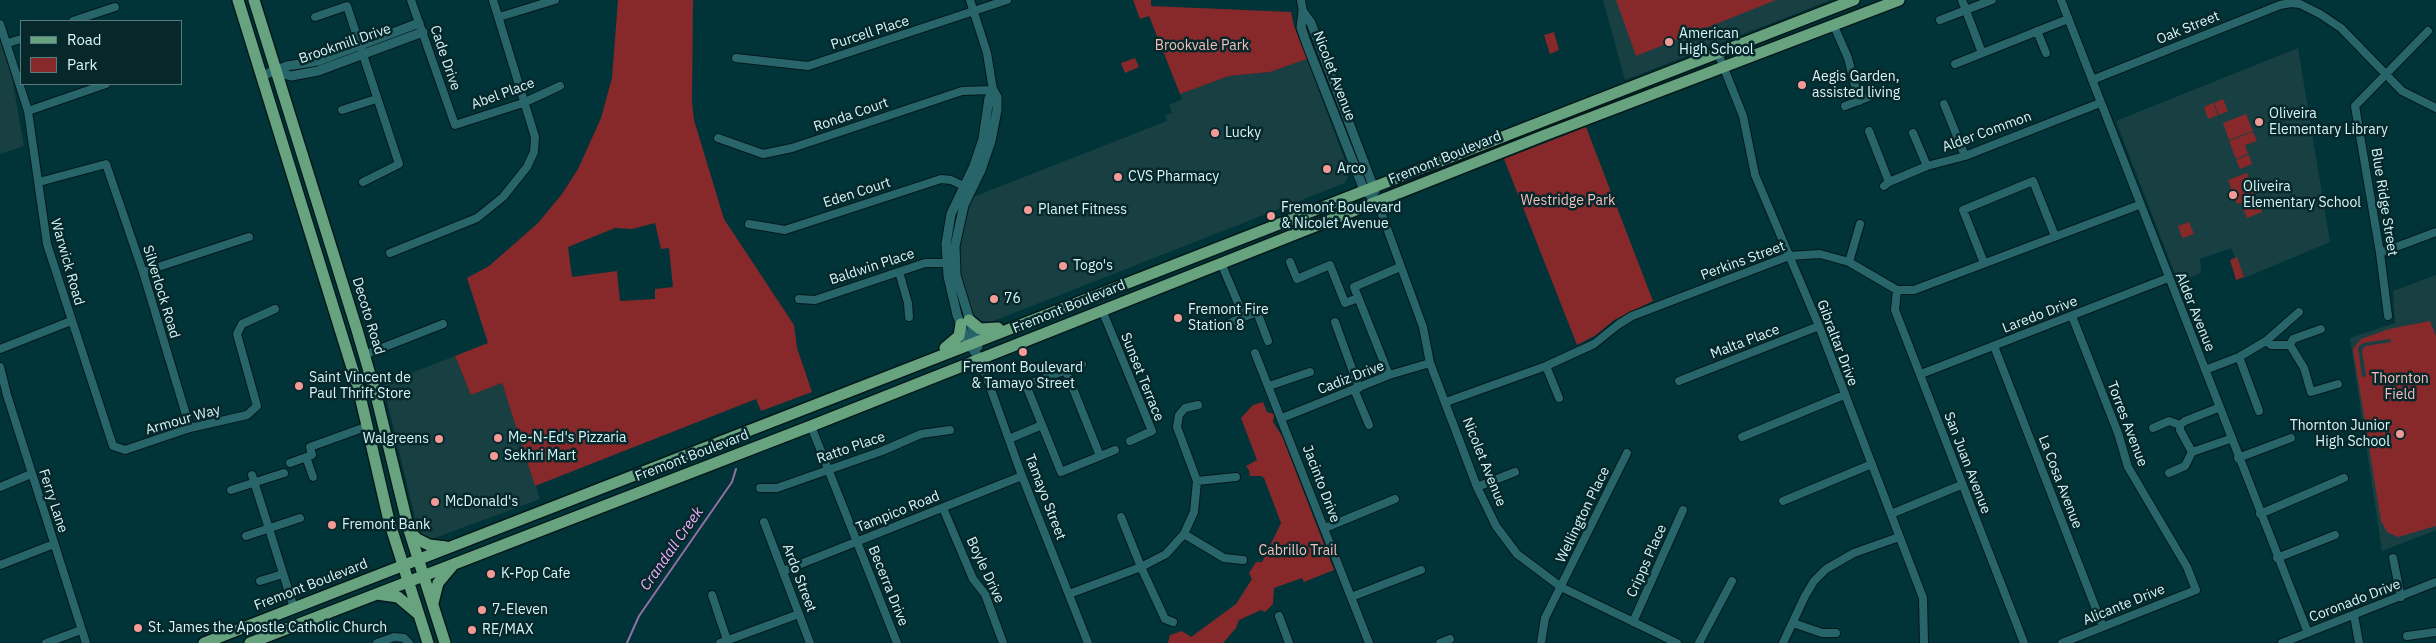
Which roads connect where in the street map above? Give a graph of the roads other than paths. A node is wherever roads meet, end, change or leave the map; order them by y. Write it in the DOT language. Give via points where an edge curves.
graph roads {
  1 [pos="238,0"];
  2 [pos="254,0"];
  3 [pos="411,0"];
  4 [pos="493,0"];
  5 [pos="555,0"];
  6 [pos="970,0"];
  7 [pos="1007,0"];
  8 [pos="1302,0"];
  9 [pos="1854,0"];
  10 [pos="1899,0"];
  11 [pos="1962,0"];
  12 [pos="1992,0"];
  13 [pos="2060,0"];
  14 [pos="115,7"];
  15 [pos="1966,10"];
  16 [pos="974,12"];
  17 [pos="1303,12"];
  18 [pos="314,17"];
  19 [pos="499,17"];
  20 [pos="2068,19"];
  21 [pos="76,20"];
  22 [pos="1940,20"];
  23 [pos="419,23"];
  24 [pos="0,24"];
  25 [pos="1834,26"];
  26 [pos="2037,31"];
  27 [pos="2428,31"];
  28 [pos="422,32"];
  29 [pos="20,39"];
  30 [pos="8,44"];
  31 [pos="360,49"];
  32 [pos="1718,53"];
  33 [pos="1982,53"];
  34 [pos="2046,53"];
  35 [pos="736,58"];
  36 [pos="1955,64"];
  37 [pos="1724,68"];
  38 [pos="276,72"];
  39 [pos="2386,74"];
  40 [pos="261,76"];
  41 [pos="2092,80"];
  42 [pos="20,84"];
  43 [pos="20,85"];
  44 [pos="103,85"];
  45 [pos="560,86"];
  46 [pos="993,90"];
  47 [pos="1871,96"];
  48 [pos="376,99"];
  49 [pos="1859,101"];
  50 [pos="523,103"];
  51 [pos="2100,103"];
  52 [pos="1944,104"];
  53 [pos="1845,106"];
  54 [pos="2436,108"];
  55 [pos="342,110"];
  56 [pos="28,111"];
  57 [pos="455,125"];
  58 [pos="1869,131"];
  59 [pos="1913,133"];
  60 [pos="718,138"];
  61 [pos="1965,156"];
  62 [pos="1927,166"];
  63 [pos="40,182"];
  64 [pos="363,182"];
  65 [pos="967,188"];
  66 [pos="1369,188"];
  67 [pos="1376,202"];
  68 [pos="2139,205"];
  69 [pos="750,224"];
  70 [pos="1860,224"];
  71 [pos="2436,232"];
  72 [pos="249,236"];
  73 [pos="2055,236"];
  74 [pos="390,252"];
  75 [pos="2380,253"];
  76 [pos="1789,256"];
  77 [pos="1290,262"];
  78 [pos="1849,262"];
  79 [pos="951,263"];
  80 [pos="1221,263"];
  81 [pos="1984,263"];
  82 [pos="1400,267"];
  83 [pos="143,272"];
  84 [pos="898,272"];
  85 [pos="2168,278"];
  86 [pos="1897,290"];
  87 [pos="1358,298"];
  88 [pos="798,299"];
  89 [pos="275,309"];
  90 [pos="1102,310"];
  91 [pos="2299,312"];
  92 [pos="2072,316"];
  93 [pos="2388,316"];
  94 [pos="909,317"];
  95 [pos="1244,318"];
  96 [pos="71,321"];
  97 [pos="965,322"];
  98 [pos="1335,322"];
  99 [pos="443,324"];
  100 [pos="1225,325"];
  101 [pos="1012,326"];
  102 [pos="1819,326"];
  103 [pos="2321,329"];
  104 [pos="1268,341"];
  105 [pos="2266,341"];
  106 [pos="972,342"];
  107 [pos="2290,345"];
  108 [pos="1994,346"];
  109 [pos="0,349"];
  110 [pos="1254,353"];
  111 [pos="364,355"];
  112 [pos="2239,357"];
  113 [pos="929,359"];
  114 [pos="980,359"];
  115 [pos="1430,363"];
  116 [pos="1082,364"];
  117 [pos="1546,366"];
  118 [pos="0,367"];
  119 [pos="2205,370"];
  120 [pos="1066,371"];
  121 [pos="1310,372"];
  122 [pos="1921,374"];
  123 [pos="1389,376"];
  124 [pos="1679,381"];
  125 [pos="2338,384"];
  126 [pos="1269,386"];
  127 [pos="1356,388"];
  128 [pos="1844,395"];
  129 [pos="3,396"];
  130 [pos="1559,398"];
  131 [pos="1446,402"];
  132 [pos="1198,405"];
  133 [pos="2218,408"];
  134 [pos="2259,411"];
  135 [pos="1282,418"];
  136 [pos="1042,425"];
  137 [pos="1369,425"];
  138 [pos="2180,425"];
  139 [pos="368,426"];
  140 [pos="811,426"];
  141 [pos="190,428"];
  142 [pos="2152,428"];
  143 [pos="950,430"];
  144 [pos="1742,437"];
  145 [pos="2291,438"];
  146 [pos="1009,439"];
  147 [pos="2230,439"];
  148 [pos="1130,440"];
  149 [pos="113,446"];
  150 [pos="1115,450"];
  151 [pos="2192,452"];
  152 [pos="1627,453"];
  153 [pos="1100,456"];
  154 [pos="306,457"];
  155 [pos="2238,458"];
  156 [pos="290,463"];
  157 [pos="1872,464"];
  158 [pos="828,469"];
  159 [pos="1515,472"];
  160 [pos="2170,472"];
  161 [pos="284,473"];
  162 [pos="31,474"];
  163 [pos="1022,476"];
  164 [pos="313,477"];
  165 [pos="1236,477"];
  166 [pos="253,478"];
  167 [pos="2344,478"];
  168 [pos="1197,481"];
  169 [pos="1961,484"];
  170 [pos="0,487"];
  171 [pos="1478,487"];
  172 [pos="760,488"];
  173 [pos="231,490"];
  174 [pos="1395,499"];
  175 [pos="1783,501"];
  176 [pos="943,508"];
  177 [pos="1683,510"];
  178 [pos="1890,514"];
  179 [pos="2260,514"];
  180 [pos="1121,517"];
  181 [pos="300,518"];
  182 [pos="764,522"];
  183 [pos="269,528"];
  184 [pos="1325,528"];
  185 [pos="409,530"];
  186 [pos="1184,534"];
  187 [pos="2335,535"];
  188 [pos="246,536"];
  189 [pos="1899,537"];
  190 [pos="857,542"];
  191 [pos="54,544"];
  192 [pos="452,546"];
  193 [pos="2277,558"];
  194 [pos="2393,558"];
  195 [pos="418,560"];
  196 [pos="1243,560"];
  197 [pos="456,562"];
  198 [pos="0,566"];
  199 [pos="402,566"];
  200 [pos="1141,568"];
  201 [pos="1421,570"];
  202 [pos="784,571"];
  203 [pos="283,574"];
  204 [pos="422,575"];
  205 [pos="260,581"];
  206 [pos="407,581"];
  207 [pos="1732,581"];
  208 [pos="2436,582"];
  209 [pos="1561,586"];
  210 [pos="2196,590"];
  211 [pos="375,594"];
  212 [pos="1069,594"];
  213 [pos="712,596"];
  214 [pos="2401,596"];
  215 [pos="1351,597"];
  216 [pos="433,606"];
  217 [pos="294,608"];
  218 [pos="800,614"];
  219 [pos="419,615"];
  220 [pos="2354,615"];
  221 [pos="1279,616"];
  222 [pos="1173,622"];
  223 [pos="1633,622"];
  224 [pos="1793,624"];
  225 [pos="2103,627"];
  226 [pos="81,630"];
  227 [pos="2436,632"];
  228 [pos="1836,633"];
  229 [pos="2308,633"];
  230 [pos="2406,636"];
  231 [pos="1450,639"];
  232 [pos="724,642"];
  233 [pos="46,643"];
  234 [pos="86,643"];
  235 [pos="204,643"];
  236 [pos="250,643"];
  237 [pos="377,643"];
  238 [pos="408,643"];
  239 [pos="428,643"];
  240 [pos="446,643"];
  241 [pos="810,643"];
  242 [pos="898,643"];
  243 [pos="1003,643"];
  244 [pos="1088,643"];
  245 [pos="1289,643"];
  246 [pos="1369,643"];
  247 [pos="1440,643"];
  248 [pos="1541,643"];
  249 [pos="1677,643"];
  250 [pos="1698,643"];
  251 [pos="1783,643"];
  252 [pos="1924,643"];
  253 [pos="2024,643"];
  254 [pos="2062,643"];
  255 [pos="2282,643"];
  256 [pos="2359,643"];
  1 -- 40 [label="main road"];
  2 -- 38 [label="main road, Decoto Road"];
  3 -- 23 [label="street, Cade Drive"];
  4 -- 19 [label="street"];
  5 -- 19 [label="street"];
  6 -- 16 [label="street, Tamayo Street"];
  7 -- 16 [label="street, Purcell Place"];
  8 -- 17 [label="street, Nicolet Avenue"];
  9 -- 32 [label="main road, Fremont Boulevard"];
  10 -- 25 [label="main road, Fremont Boulevard"];
  11 -- 15 [label="street"];
  12 -- 15 [label="street"];
  13 -- 20 [label="street, Alder Avenue"];
  14 -- 21 [label="street"];
  15 -- 22 [label="street"];
  15 -- 33 [label="street"];
  16 -- 35 [label="street, Purcell Place" via="808,66"];
  16 -- 46 [label="street, Tamayo Street" via="987,53"];
  17 -- 66 [label="street, Nicolet Avenue" via="1311,23"];
  18 -- 31 [label="street" via="346,6"];
  19 -- 50 [label="street"];
  20 -- 26 [label="street"];
  20 -- 41 [label="street, Alder Avenue"];
  23 -- 28 [label="street, Cade Drive"];
  23 -- 31 [label="street, Brookmill Drive"];
  24 -- 30 [label="street, Warwick Road"];
  25 -- 37 [label="main road, Fremont Boulevard"];
  25 -- 49 [label="street" via="1848,58"];
  26 -- 33 [label="street"];
  26 -- 34 [label="street"];
  27 -- 39 [label="street"];
  28 -- 31 [label="street, Brookmill Drive"];
  28 -- 57 [label="street, Cade Drive"];
  29 -- 30 [label="street"];
  30 -- 42 [label="street, Warwick Road"];
  31 -- 38 [label="street, Brookmill Drive" via="318,71 291,76"];
  31 -- 48 [label="street"];
  32 -- 37 [label="street, Gibraltar Drive"];
  32 -- 66 [label="main road, Fremont Boulevard"];
  33 -- 36 [label="street"];
  37 -- 67 [label="main road, Fremont Boulevard"];
  37 -- 76 [label="street, Gibraltar Drive" via="1743,116 1755,175"];
  38 -- 40 [label="street, Brookmill Drive"];
  38 -- 111 [label="main road, Decoto Road"];
  39 -- 41 [label="street, Oak Street" via="2341,28 2300,4 2291,3"];
  39 -- 54 [label="street, Oak Street" via="2402,90"];
  39 -- 75 [label="street, Blue Ridge Street" via="2355,106"];
  40 -- 139 [label="main road"];
  41 -- 51 [label="street, Alder Avenue"];
  43 -- 56 [label="street, Warwick Road"];
  44 -- 56 [label="street"];
  45 -- 50 [label="street, Abel Place"];
  46 -- 60 [label="street, Ronda Court" via="962,91 792,148 763,154"];
  46 -- 65 [label="street, Tamayo Street" via="987,125"];
  47 -- 49 [label="street"];
  48 -- 55 [label="street"];
  48 -- 64 [label="street" via="399,164"];
  49 -- 53 [label="street"];
  50 -- 57 [label="street, Abel Place"];
  50 -- 74 [label="street" via="535,137 534,152 527,167 503,197 477,218"];
  51 -- 61 [label="street, Alder Common"];
  51 -- 68 [label="street, Alder Avenue"];
  52 -- 61 [label="street"];
  56 -- 63 [label="street, Warwick Road"];
  58 -- 62 [label="street, Alder Common" via="1886,184"];
  59 -- 62 [label="street"];
  61 -- 62 [label="street, Alder Common"];
  63 -- 83 [label="street, Silverlock Road" via="106,164"];
  63 -- 96 [label="street, Warwick Road" via="47,244"];
  65 -- 69 [label="street, Eden Court" via="941,179 785,230"];
  65 -- 79 [label="street, Tamayo Street" via="948,228"];
  66 -- 67 [label="street, Nicolet Avenue"];
  66 -- 101 [label="main road, Fremont Boulevard"];
  67 -- 80 [label="main road, Fremont Boulevard"];
  67 -- 82 [label="street, Nicolet Avenue"];
  68 -- 73 [label="street"];
  68 -- 85 [label="street, Alder Avenue"];
  70 -- 78 [label="street"];
  71 -- 75 [label="street"];
  72 -- 83 [label="street"];
  73 -- 81 [label="street"];
  73 -- 81 [label="street" via="2033,181 1963,210"];
  75 -- 93 [label="street, Blue Ridge Street"];
  76 -- 78 [label="street, Perkins Street" via="1820,254"];
  76 -- 102 [label="street, Gibraltar Drive"];
  76 -- 117 [label="street, Perkins Street" via="1632,316 1594,344"];
  77 -- 87 [label="street" via="1297,279 1330,265 1345,303"];
  78 -- 86 [label="street, Perkins Street"];
  79 -- 84 [label="street, Baldwin Place" via="925,263"];
  79 -- 97 [label="street, Tamayo Street" via="953,299"];
  80 -- 90 [label="main road, Fremont Boulevard"];
  80 -- 95 [label="street"];
  81 -- 86 [label="street" via="1914,290"];
  82 -- 87 [label="street" via="1354,287"];
  82 -- 115 [label="street, Nicolet Avenue" via="1423,328"];
  83 -- 141 [label="street, Silverlock Road"];
  84 -- 88 [label="street, Baldwin Place" via="815,300"];
  84 -- 94 [label="street"];
  85 -- 92 [label="street, Laredo Drive"];
  85 -- 119 [label="street, Alder Avenue"];
  86 -- 122 [label="street, San Juan Avenue" via="1895,310"];
  87 -- 123 [label="street"];
  89 -- 141 [label="street, Armour Way" via="242,324 237,334 257,406 247,415"];
  90 -- 114 [label="main road, Fremont Boulevard"];
  90 -- 148 [label="street, Sunset Terrace" via="1152,431"];
  91 -- 105 [label="street"];
  92 -- 108 [label="street, Laredo Drive"];
  92 -- 210 [label="street, Torres Avenue" via="2128,467 2187,567"];
  95 -- 100 [label="street"];
  95 -- 104 [label="street" via="1257,312"];
  96 -- 109 [label="street"];
  96 -- 149 [label="street, Warwick Road"];
  97 -- 101 [label="main road" via="985,330"];
  97 -- 106 [label="street, Tamayo Street"];
  97 -- 113 [label="main road" via="956,340"];
  98 -- 127 [label="street"];
  99 -- 111 [label="street"];
  101 -- 106 [label="main road, Fremont Boulevard"];
  102 -- 124 [label="street, Malta Place"];
  102 -- 128 [label="street, Gibraltar Drive"];
  103 -- 107 [label="street" via="2293,339"];
  105 -- 107 [label="street" via="2272,345"];
  105 -- 112 [label="street"];
  106 -- 113 [label="main road, Fremont Boulevard"];
  106 -- 114 [label="street, Tamayo Street"];
  107 -- 125 [label="street" via="2304,368 2311,392"];
  108 -- 122 [label="street, Laredo Drive"];
  108 -- 225 [label="street, La Cosa Avenue"];
  110 -- 126 [label="street, Jacinto Drive"];
  111 -- 185 [label="main road, Decoto Road"];
  112 -- 119 [label="street"];
  112 -- 134 [label="street"];
  113 -- 192 [label="main road, Fremont Boulevard"];
  114 -- 140 [label="main road, Fremont Boulevard"];
  114 -- 146 [label="street, Tamayo Street"];
  115 -- 123 [label="street, Cadiz Drive"];
  115 -- 131 [label="street, Nicolet Avenue"];
  116 -- 120 [label="street"];
  117 -- 130 [label="street"];
  117 -- 131 [label="street, Perkins Street"];
  118 -- 129 [label="street, Ferry Lane"];
  119 -- 133 [label="street, Alder Avenue"];
  120 -- 136 [label="street" via="1026,385"];
  120 -- 153 [label="street"];
  121 -- 126 [label="street"];
  122 -- 169 [label="street, San Juan Avenue"];
  123 -- 127 [label="street, Cadiz Drive"];
  126 -- 135 [label="street, Jacinto Drive"];
  127 -- 135 [label="street, Cadiz Drive"];
  127 -- 137 [label="street"];
  128 -- 144 [label="street"];
  128 -- 157 [label="street, Gibraltar Drive"];
  129 -- 162 [label="street, Ferry Lane"];
  131 -- 171 [label="street, Nicolet Avenue"];
  132 -- 168 [label="street" via="1185,408 1179,415 1177,426"];
  133 -- 138 [label="street"];
  133 -- 147 [label="street, Alder Avenue"];
  135 -- 184 [label="street, Jacinto Drive"];
  136 -- 146 [label="street"];
  136 -- 153 [label="street" via="1061,472"];
  138 -- 142 [label="street" via="2169,421"];
  138 -- 151 [label="street"];
  139 -- 154 [label="street" via="310,447 312,455"];
  139 -- 199 [label="main road"];
  140 -- 158 [label="street, Becerra Drive"];
  140 -- 197 [label="main road, Fremont Boulevard"];
  141 -- 149 [label="street, Armour Way" via="125,450"];
  143 -- 158 [label="street, Ratto Place" via="921,434"];
  145 -- 155 [label="street"];
  146 -- 163 [label="street, Tamayo Street"];
  147 -- 151 [label="street"];
  147 -- 155 [label="street, Alder Avenue"];
  150 -- 153 [label="street"];
  151 -- 160 [label="street" via="2185,466"];
  152 -- 209 [label="street, Wellington Place"];
  154 -- 156 [label="street"];
  154 -- 164 [label="street"];
  155 -- 179 [label="street, Alder Avenue"];
  157 -- 175 [label="street"];
  157 -- 178 [label="street, Gibraltar Drive"];
  158 -- 172 [label="street, Ratto Place" via="777,488"];
  158 -- 190 [label="street, Becerra Drive"];
  159 -- 171 [label="street"];
  161 -- 166 [label="street"];
  162 -- 170 [label="street"];
  162 -- 191 [label="street, Ferry Lane"];
  163 -- 176 [label="street, Tampico Road"];
  163 -- 212 [label="street, Tamayo Street"];
  165 -- 168 [label="street"];
  166 -- 173 [label="street"];
  166 -- 183 [label="street"];
  167 -- 179 [label="street"];
  168 -- 186 [label="street" via="1194,512"];
  169 -- 178 [label="street"];
  169 -- 253 [label="street, San Juan Avenue"];
  171 -- 209 [label="street, Nicolet Avenue" via="1496,526 1517,554"];
  174 -- 184 [label="street"];
  176 -- 190 [label="street, Tampico Road"];
  176 -- 243 [label="street, Boyle Drive" via="973,579 985,594"];
  177 -- 223 [label="street, Cripps Place"];
  178 -- 189 [label="street, Gibraltar Drive"];
  179 -- 193 [label="street, Alder Avenue"];
  180 -- 200 [label="street"];
  181 -- 183 [label="street"];
  182 -- 202 [label="street, Ardo Street"];
  183 -- 188 [label="street"];
  183 -- 203 [label="street"];
  184 -- 215 [label="street, Jacinto Drive"];
  185 -- 192 [label="main road" via="429,545"];
  185 -- 195 [label="main road, Decoto Road"];
  186 -- 196 [label="street" via="1224,558"];
  186 -- 200 [label="street" via="1166,554"];
  187 -- 193 [label="street"];
  189 -- 224 [label="street" via="1854,552 1826,568 1814,581"];
  189 -- 252 [label="street, Gibraltar Drive" via="1922,598"];
  190 -- 202 [label="street, Tampico Road"];
  190 -- 242 [label="street, Becerra Drive"];
  191 -- 198 [label="street"];
  191 -- 226 [label="street, Ferry Lane"];
  192 -- 195 [label="main road, Fremont Boulevard"];
  193 -- 229 [label="street, Alder Avenue"];
  194 -- 214 [label="street"];
  195 -- 199 [label="main road, Fremont Boulevard"];
  195 -- 204 [label="main road, Decoto Road"];
  197 -- 204 [label="main road, Fremont Boulevard"];
  197 -- 216 [label="main road" via="438,583"];
  199 -- 206 [label="main road"];
  199 -- 217 [label="main road, Fremont Boulevard"];
  200 -- 212 [label="street"];
  200 -- 222 [label="street" via="1166,619"];
  201 -- 215 [label="street"];
  202 -- 218 [label="street, Ardo Street"];
  203 -- 205 [label="street"];
  203 -- 217 [label="street"];
  204 -- 206 [label="main road, Fremont Boulevard"];
  204 -- 216 [label="main road, Decoto Road"];
  206 -- 211 [label="main road, Fremont Boulevard"];
  206 -- 219 [label="main road"];
  207 -- 250 [label="street"];
  208 -- 214 [label="street, Coronado Drive"];
  209 -- 223 [label="street, Nicolet Avenue"];
  209 -- 248 [label="street, Wellington Place" via="1545,618"];
  210 -- 225 [label="street, Alicante Drive"];
  211 -- 219 [label="main road" via="398,597"];
  211 -- 236 [label="main road, Fremont Boulevard"];
  212 -- 244 [label="street, Tamayo Street"];
  213 -- 232 [label="street"];
  214 -- 220 [label="street, Coronado Drive"];
  215 -- 246 [label="street, Jacinto Drive"];
  216 -- 240 [label="main road, Decoto Road"];
  217 -- 235 [label="main road, Fremont Boulevard"];
  218 -- 232 [label="street"];
  218 -- 241 [label="street, Ardo Street"];
  219 -- 239 [label="main road"];
  220 -- 229 [label="street, Coronado Drive"];
  220 -- 256 [label="street"];
  221 -- 245 [label="street"];
  223 -- 249 [label="street, Nicolet Avenue"];
  224 -- 228 [label="street" via="1822,633"];
  224 -- 251 [label="street"];
  225 -- 254 [label="street, Alicante Drive"];
  226 -- 233 [label="street"];
  226 -- 234 [label="street, Ferry Lane"];
  227 -- 230 [label="street"];
  229 -- 255 [label="street, Coronado Drive"];
  231 -- 247 [label="street"];
  237 -- 238 [label="street" via="394,637 404,638"];
}
